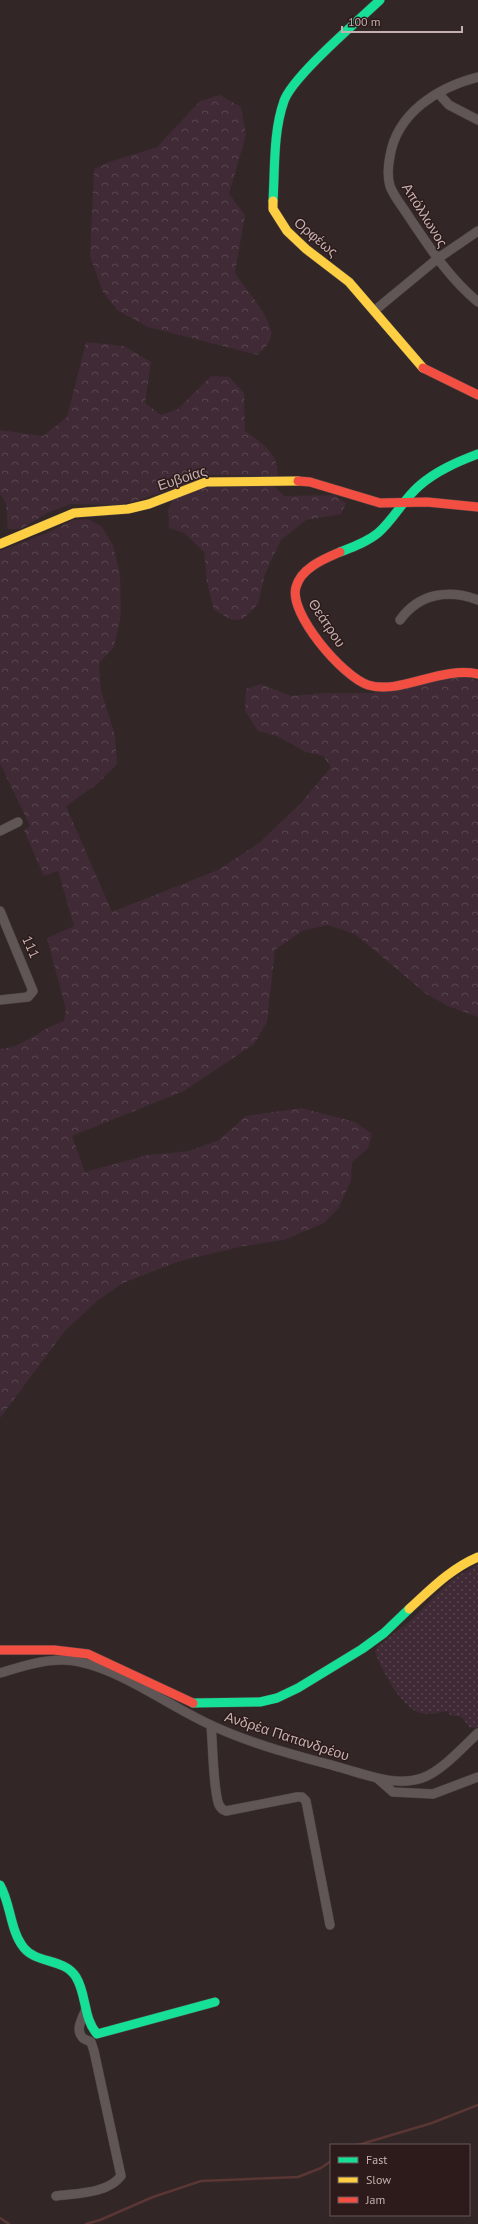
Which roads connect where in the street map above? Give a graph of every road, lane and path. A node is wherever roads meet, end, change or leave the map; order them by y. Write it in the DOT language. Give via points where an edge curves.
graph roads {
  1 [pos="380,0"];
  2 [pos="478,77"];
  3 [pos="438,94"];
  4 [pos="478,120"];
  5 [pos="478,230"];
  6 [pos="437,259"];
  7 [pos="478,302"];
  8 [pos="374,311"];
  9 [pos="478,395"];
  10 [pos="478,454"];
  11 [pos="402,504"];
  12 [pos="478,507"];
  13 [pos="0,544"];
  14 [pos="478,600"];
  15 [pos="400,620"];
  16 [pos="478,674"];
  17 [pos="18,822"];
  18 [pos="0,831"];
  19 [pos="0,911"];
  20 [pos="0,1000"];
  21 [pos="478,1557"];
  22 [pos="0,1650"];
  23 [pos="0,1673"];
  24 [pos="211,1726"];
  25 [pos="478,1733"];
  26 [pos="478,1777"];
  27 [pos="377,1778"];
  28 [pos="0,1885"];
  29 [pos="330,1925"];
  30 [pos="215,2002"];
  31 [pos="86,2009"];
  32 [pos="56,2196"];
  1 -- 8 [label="street, Ορφέως" via="300,76 284,100 278,127 273,209 277,219 294,240 340,274"];
  2 -- 3 [label="street, Απόλλωνος"];
  3 -- 4 [label="street" via="449,105"];
  3 -- 6 [label="street, Απόλλωνος" via="421,104 406,118 396,134 388,168 390,185 397,198"];
  5 -- 6 [label="street"];
  6 -- 7 [label="street, Απόλλωνος"];
  6 -- 8 [label="street"];
  8 -- 9 [label="street, Ορφέως" via="420,366"];
  10 -- 11 [label="street" via="439,471 419,486"];
  11 -- 12 [label="street, Ευβοίας" via="427,502"];
  11 -- 13 [label="street, Ευβοίας" via="380,503 310,482 206,482 149,504 128,509 74,513"];
  11 -- 16 [label="street, Θεάτρου" via="380,532 313,566 305,573 298,581 294,593 296,604 331,655 367,685 390,685 463,671"];
  14 -- 15 [label="street" via="464,594 437,595 417,603"];
  17 -- 18 [label="street"];
  19 -- 20 [label="street, 111" via="33,989 28,997"];
  21 -- 22 [label="street" via="460,1565 444,1577 384,1633 362,1648 298,1688 277,1698 260,1702 195,1704 88,1654 54,1650"];
  23 -- 24 [label="street, Ανδρέα Παπανδρέου" via="34,1663 62,1660 85,1662 122,1677"];
  24 -- 27 [label="street, Ανδρέα Παπανδρέου" via="272,1748"];
  24 -- 29 [label="street" via="219,1805 222,1809 226,1812 296,1797 302,1797 306,1801"];
  25 -- 27 [label="street" via="442,1766 423,1778 402,1782"];
  26 -- 27 [label="street, Ανδρέα Παπανδρέου" via="433,1794 393,1792"];
  28 -- 31 [label="street" via="11,1906 23,1948 32,1955 67,1968 75,1975"];
  30 -- 31 [label="street" via="97,2034 89,2021"];
  31 -- 32 [label="street" via="80,2030 84,2039 91,2042 94,2051 121,2176 103,2188"];
}
